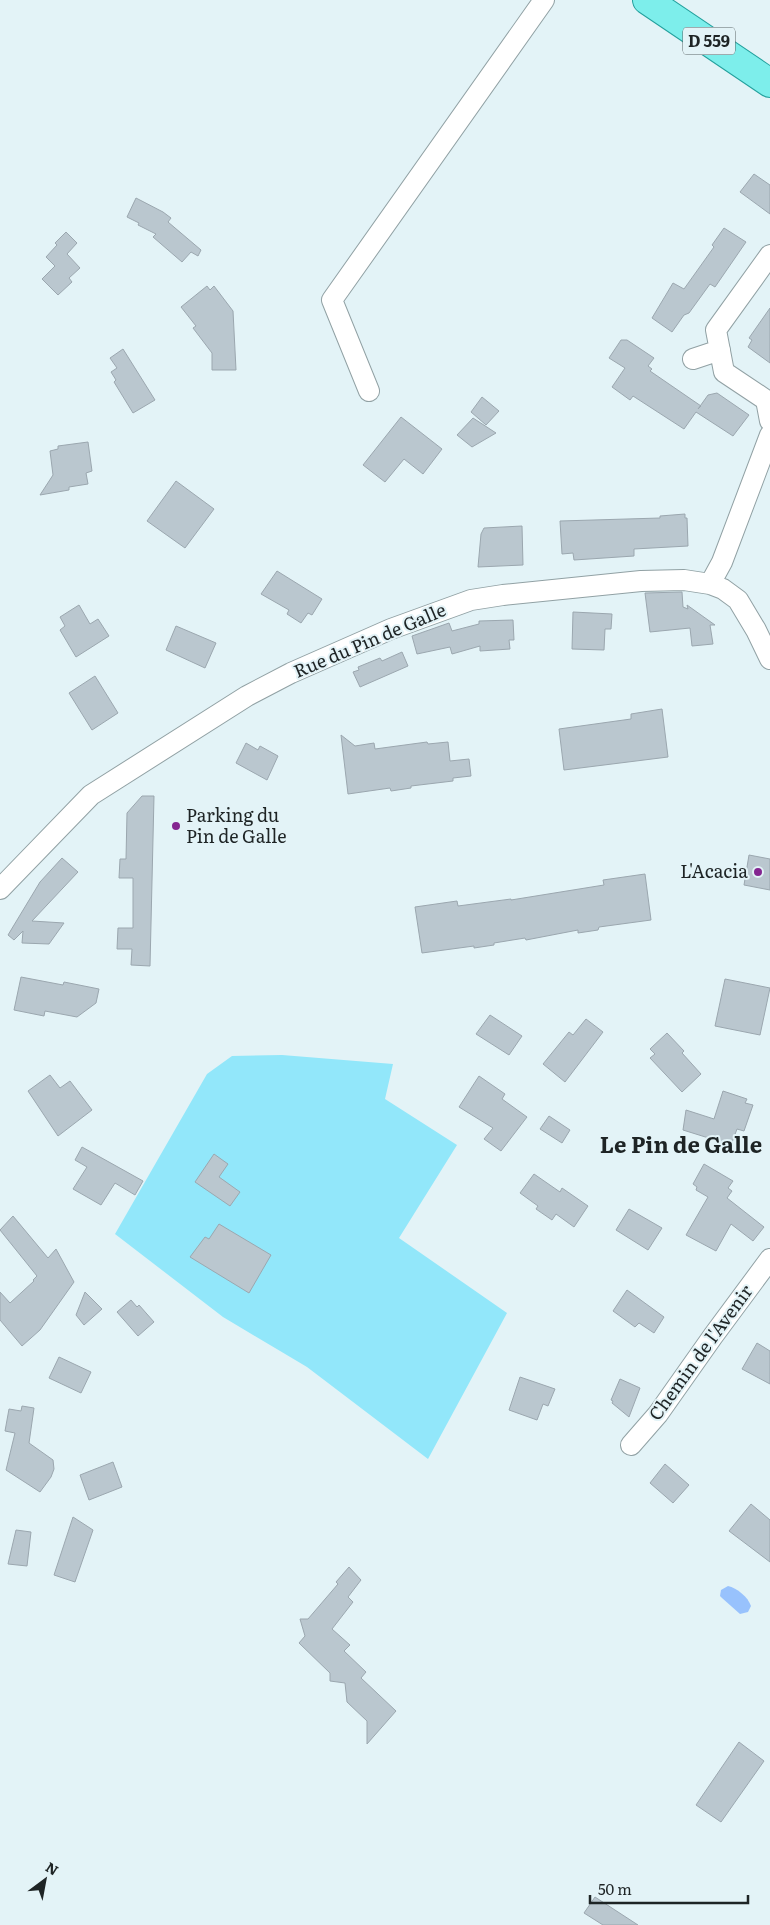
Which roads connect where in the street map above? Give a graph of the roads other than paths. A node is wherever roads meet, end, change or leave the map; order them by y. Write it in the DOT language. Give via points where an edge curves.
graph roads {
  1 [pos="544,0"];
  2 [pos="648,0"];
  3 [pos="770,83"];
  4 [pos="770,255"];
  5 [pos="720,350"];
  6 [pos="693,359"];
  7 [pos="369,391"];
  8 [pos="770,421"];
  9 [pos="770,435"];
  10 [pos="710,584"];
  11 [pos="770,659"];
  12 [pos="0,889"];
  13 [pos="770,1260"];
  14 [pos="631,1445"];
  1 -- 7 [label="street" via="332,300"];
  2 -- 3 [label="main road, D 559"];
  4 -- 5 [label="street" via="716,330"];
  5 -- 6 [label="street"];
  5 -- 8 [label="street" via="724,372 766,400"];
  9 -- 10 [label="street" via="722,562"];
  10 -- 11 [label="street, Rue du Pin de Galle" via="738,600"];
  10 -- 12 [label="street, Rue du Pin de Galle" via="684,580 641,581 503,595 471,600 391,629 247,696 91,795"];
  13 -- 14 [label="street, Chemin de l'Avenir" via="658,1414"];
}
